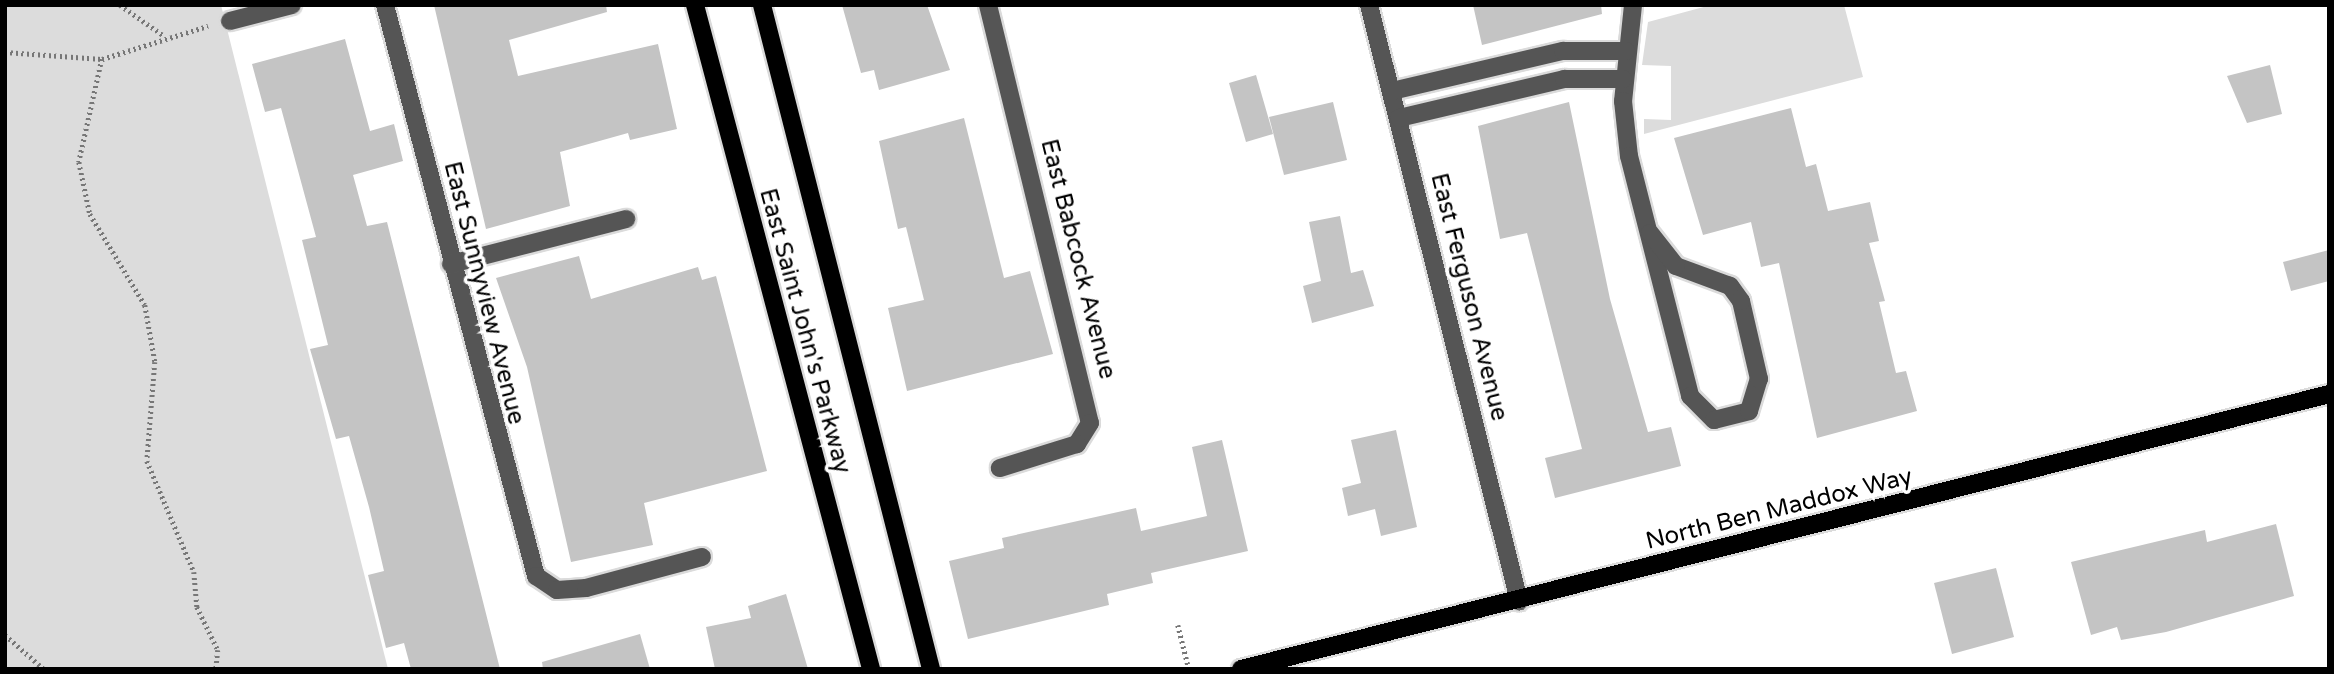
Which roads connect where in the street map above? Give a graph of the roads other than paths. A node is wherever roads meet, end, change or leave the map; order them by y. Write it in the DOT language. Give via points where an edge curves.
graph roads {
  1 [pos="292,5"];
  2 [pos="385,5"];
  3 [pos="695,5"];
  4 [pos="762,5"];
  5 [pos="988,5"];
  6 [pos="1368,5"];
  7 [pos="1633,5"];
  8 [pos="230,21"];
  9 [pos="1626,51"];
  10 [pos="1623,79"];
  11 [pos="1392,91"];
  12 [pos="1399,118"];
  13 [pos="626,219"];
  14 [pos="1650,233"];
  15 [pos="451,264"];
  16 [pos="2329,394"];
  17 [pos="1000,468"];
  18 [pos="702,557"];
  19 [pos="1519,601"];
  20 [pos="870,669"];
  21 [pos="931,669"];
  22 [pos="1241,669"];
  1 -- 8 [label="street"];
  2 -- 15 [label="street, East Sunnyview Avenue"];
  3 -- 20 [label="main road, East Saint John's Parkway"];
  4 -- 21 [label="main road, East Saint John's Parkway"];
  5 -- 17 [label="street, East Babcock Avenue" via="1090,423 1077,443"];
  6 -- 11 [label="street, East Ferguson Avenue"];
  7 -- 9 [label="street"];
  9 -- 10 [label="street"];
  9 -- 11 [label="street" via="1563,51"];
  10 -- 12 [label="street" via="1564,79"];
  10 -- 14 [label="street" via="1629,156"];
  11 -- 12 [label="street, East Ferguson Avenue"];
  12 -- 19 [label="street, East Ferguson Avenue"];
  13 -- 15 [label="street"];
  14 -- 14 [label="street" via="1690,396 1714,420 1749,411 1759,379 1741,301 1730,286 1676,266"];
  15 -- 18 [label="street, East Sunnyview Avenue" via="527,559 548,587 586,588"];
  16 -- 19 [label="main road, North Ben Maddox Way"];
  19 -- 22 [label="main road, North Ben Maddox Way"];
}
